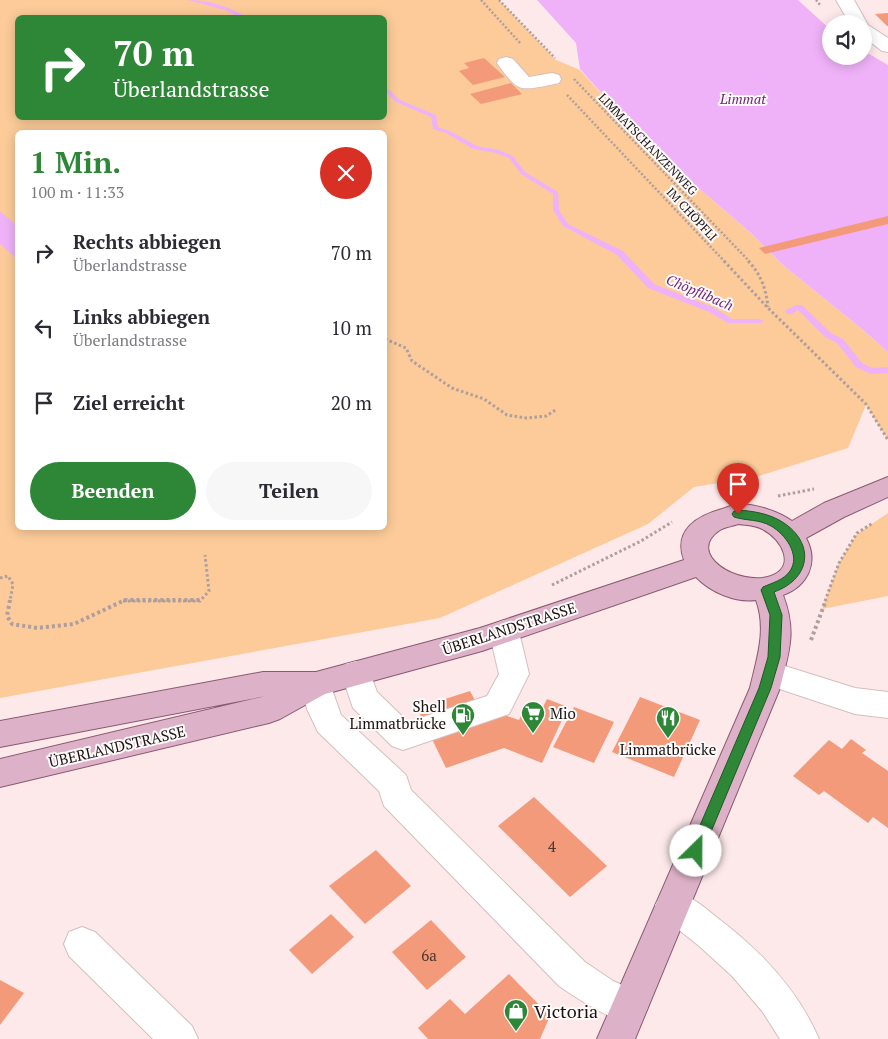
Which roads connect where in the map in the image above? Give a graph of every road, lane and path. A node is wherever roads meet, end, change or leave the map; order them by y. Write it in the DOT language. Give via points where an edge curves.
graph roads {
  1 [pos="481,0"];
  2 [pos="499,0"];
  3 [pos="845,0"];
  4 [pos="853,15"];
  5 [pos="872,35"];
  6 [pos="888,47"];
  7 [pos="556,60"];
  8 [pos="506,63"];
  9 [pos="560,76"];
  10 [pos="768,308"];
  11 [pos="387,339"];
  12 [pos="557,409"];
  13 [pos="888,440"];
  14 [pos="824,486"];
  15 [pos="888,486"];
  16 [pos="774,497"];
  17 [pos="879,519"];
  18 [pos="674,521"];
  19 [pos="789,535"];
  20 [pos="205,555"];
  21 [pos="700,565"];
  22 [pos="0,578"];
  23 [pos="546,588"];
  24 [pos="767,590"];
  25 [pos="504,632"];
  26 [pos="811,640"];
  27 [pos="356,673"];
  28 [pos="769,673"];
  29 [pos="316,684"];
  30 [pos="888,705"];
  31 [pos="0,734"];
  32 [pos="0,772"];
  33 [pos="674,905"];
  34 [pos="82,944"];
  35 [pos="629,1006"];
  36 [pos="179,1039"];
  37 [pos="616,1039"];
  38 [pos="800,1039"];
  1 -- 9 [label="path, IM CHÖPFLI"];
  2 -- 7 [label="path"];
  3 -- 4 [label="street"];
  5 -- 6 [label="street"];
  8 -- 9 [label="street" via="525,83"];
  9 -- 10 [label="path, IM CHÖPFLI"];
  9 -- 10 [label="path, LIMMATSCHANZENWEG" via="756,269 766,291"];
  10 -- 13 [label="path, IM CHÖPFLI" via="866,404"];
  11 -- 12 [label="path" via="406,348 412,361 452,388 484,399 507,415 526,418 546,416"];
  14 -- 16 [label="path"];
  15 -- 19 [label="main road"];
  17 -- 26 [label="path" via="857,534 839,563"];
  18 -- 23 [label="path"];
  19 -- 21 [label="main road" via="775,523 757,516 719,517 705,524 695,536 694,550"];
  19 -- 24 [label="main road" via="797,548 799,561 794,574 783,584"];
  20 -- 22 [label="path" via="210,591 200,601 124,600 74,624 37,628 12,624 7,616 13,584 8,576"];
  21 -- 24 [label="main road" via="721,583 752,591"];
  21 -- 25 [label="main road, ÜBERLANDSTRASSE"];
  24 -- 28 [label="main road" via="776,615 776,642"];
  25 -- 27 [label="main road, ÜBERLANDSTRASSE"];
  25 -- 27 [label="street" via="514,674 498,705 403,737 364,699"];
  27 -- 29 [label="main road, ÜBERLANDSTRASSE"];
  28 -- 30 [label="street" via="855,701"];
  28 -- 33 [label="main road"];
  29 -- 31 [label="main road, ÜBERLANDSTRASSE" via="263,684"];
  29 -- 32 [label="main road, ÜBERLANDSTRASSE" via="269,710"];
  29 -- 35 [label="street" via="329,723 394,785 396,796 572,974 600,993"];
  33 -- 35 [label="main road"];
  33 -- 38 [label="street" via="742,959 769,989"];
  34 -- 36 [label="street"];
  35 -- 37 [label="main road"];
}
